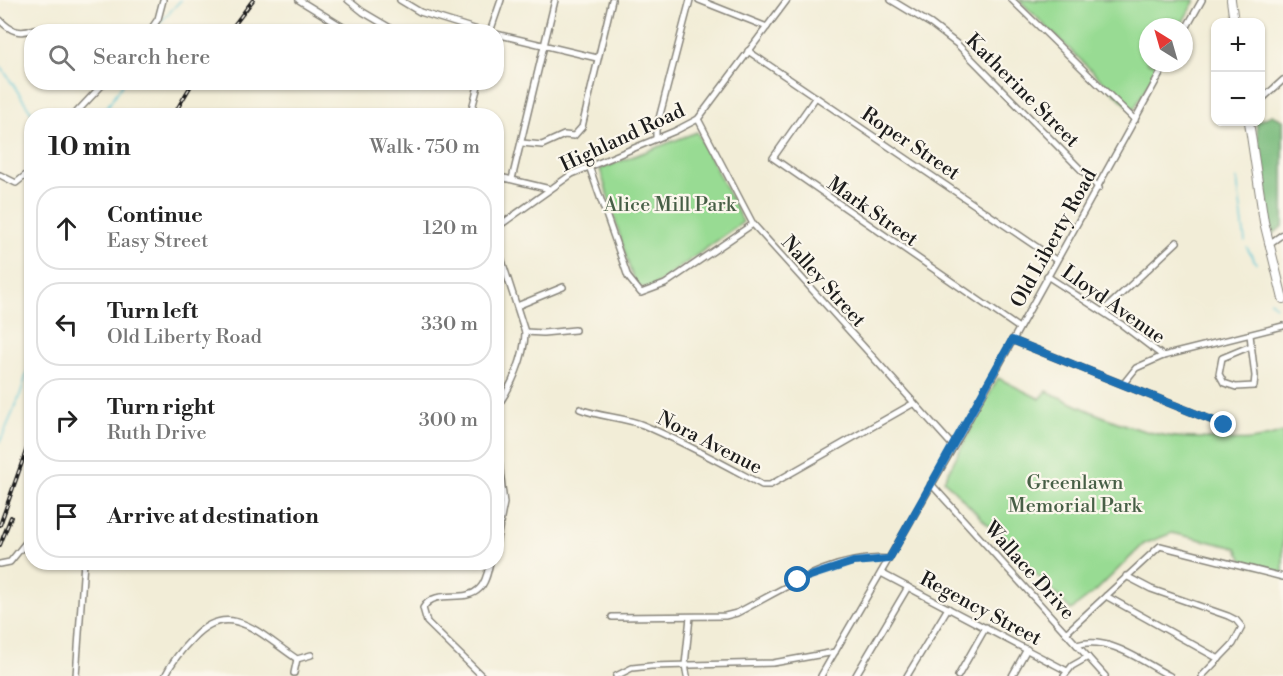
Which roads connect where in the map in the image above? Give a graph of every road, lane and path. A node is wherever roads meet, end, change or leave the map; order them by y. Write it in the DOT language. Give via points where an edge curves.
graph roads {
  1 [pos="163,0"];
  2 [pos="299,0"];
  3 [pos="348,0"];
  4 [pos="399,0"];
  5 [pos="501,0"];
  6 [pos="555,0"];
  7 [pos="612,0"];
  8 [pos="690,0"];
  9 [pos="699,0"];
  10 [pos="722,0"];
  11 [pos="787,0"];
  12 [pos="891,0"];
  13 [pos="1012,0"];
  14 [pos="1202,0"];
  15 [pos="1231,0"];
  16 [pos="719,8"];
  17 [pos="1192,18"];
  18 [pos="1233,18"];
  19 [pos="0,20"];
  20 [pos="155,24"];
  21 [pos="338,24"];
  22 [pos="383,24"];
  23 [pos="458,24"];
  24 [pos="493,24"];
  25 [pos="766,27"];
  26 [pos="24,33"];
  27 [pos="504,36"];
  28 [pos="544,46"];
  29 [pos="748,51"];
  30 [pos="597,58"];
  31 [pos="1161,72"];
  32 [pos="1283,80"];
  33 [pos="97,90"];
  34 [pos="477,90"];
  35 [pos="1265,96"];
  36 [pos="816,97"];
  37 [pos="81,108"];
  38 [pos="472,108"];
  39 [pos="698,119"];
  40 [pos="1135,120"];
  41 [pos="1250,126"];
  42 [pos="656,139"];
  43 [pos="522,143"];
  44 [pos="588,166"];
  45 [pos="0,175"];
  46 [pos="24,176"];
  47 [pos="504,178"];
  48 [pos="512,179"];
  49 [pos="1099,188"];
  50 [pos="550,189"];
  51 [pos="504,222"];
  52 [pos="753,224"];
  53 [pos="1283,234"];
  54 [pos="1177,242"];
  55 [pos="1269,244"];
  56 [pos="1056,260"];
  57 [pos="504,266"];
  58 [pos="1047,276"];
  59 [pos="563,287"];
  60 [pos="1283,299"];
  61 [pos="517,306"];
  62 [pos="1103,311"];
  63 [pos="1283,326"];
  64 [pos="1019,328"];
  65 [pos="575,330"];
  66 [pos="525,332"];
  67 [pos="1250,334"];
  68 [pos="1012,340"];
  69 [pos="1251,346"];
  70 [pos="1163,356"];
  71 [pos="1124,383"];
  72 [pos="504,393"];
  73 [pos="914,403"];
  74 [pos="580,409"];
  75 [pos="1224,425"];
  76 [pos="953,446"];
  77 [pos="931,484"];
  78 [pos="24,545"];
  79 [pos="889,559"];
  80 [pos="0,564"];
  81 [pos="83,570"];
  82 [pos="487,570"];
  83 [pos="881,573"];
  84 [pos="1126,576"];
  85 [pos="1283,577"];
  86 [pos="908,587"];
  87 [pos="1106,596"];
  88 [pos="948,608"];
  89 [pos="612,617"];
  90 [pos="690,617"];
  91 [pos="986,627"];
  92 [pos="1066,633"];
  93 [pos="1077,645"];
  94 [pos="1027,649"];
  95 [pos="835,652"];
  96 [pos="311,655"];
  97 [pos="1088,657"];
  98 [pos="297,659"];
  99 [pos="1219,659"];
  100 [pos="685,665"];
  101 [pos="294,673"];
  102 [pos="1066,673"];
  103 [pos="856,675"];
  104 [pos="76,676"];
  105 [pos="165,676"];
  106 [pos="482,676"];
  107 [pos="616,676"];
  108 [pos="687,676"];
  109 [pos="821,676"];
  110 [pos="907,676"];
  111 [pos="958,676"];
  112 [pos="1012,676"];
  113 [pos="1105,676"];
  114 [pos="1170,676"];
  115 [pos="1202,676"];
  1 -- 20 [label="street"];
  2 -- 21 [label="street"];
  3 -- 22 [label="street"];
  4 -- 23 [label="street" via="420,12"];
  5 -- 24 [label="street"];
  6 -- 28 [label="street"];
  7 -- 30 [label="street"];
  8 -- 42 [label="street"];
  9 -- 16 [label="street"];
  10 -- 16 [label="street"];
  11 -- 25 [label="street, Highland Road"];
  12 -- 49 [label="street, Katherine Street" via="957,44"];
  13 -- 40 [label="street"];
  14 -- 17 [label="street"];
  15 -- 18 [label="main road"];
  16 -- 25 [label="street"];
  19 -- 26 [label="street" via="16,32"];
  25 -- 29 [label="street, Highland Road"];
  27 -- 28 [label="street"];
  28 -- 30 [label="street"];
  28 -- 43 [label="street"];
  29 -- 36 [label="street, Roper Street"];
  29 -- 39 [label="street, Highland Road"];
  30 -- 43 [label="street" via="578,133 542,146"];
  31 -- 40 [label="street, Old Liberty Road"];
  32 -- 35 [label="street"];
  33 -- 37 [label="street"];
  34 -- 38 [label="street"];
  36 -- 56 [label="street, Roper Street"];
  36 -- 64 [label="street, Mark Street" via="773,158"];
  39 -- 42 [label="street, Highland Road"];
  39 -- 52 [label="street, Nalley Street"];
  40 -- 49 [label="street, Old Liberty Road"];
  41 -- 55 [label="main road"];
  42 -- 44 [label="street, Highland Road"];
  43 -- 48 [label="street"];
  44 -- 50 [label="street, Highland Road"];
  44 -- 52 [label="street" via="628,277 640,293 665,284"];
  45 -- 46 [label="street" via="16,183"];
  47 -- 48 [label="street"];
  48 -- 50 [label="street"];
  49 -- 56 [label="street, Old Liberty Road"];
  50 -- 51 [label="street, Highland Road"];
  52 -- 73 [label="street, Nalley Street"];
  53 -- 55 [label="street"];
  54 -- 62 [label="street"];
  55 -- 60 [label="main road"];
  56 -- 58 [label="street, Old Liberty Road"];
  57 -- 61 [label="street"];
  58 -- 62 [label="street, Lloyd Avenue"];
  58 -- 64 [label="street, Old Liberty Road"];
  59 -- 61 [label="street"];
  61 -- 66 [label="street"];
  62 -- 70 [label="street, Lloyd Avenue"];
  63 -- 67 [label="street"];
  64 -- 68 [label="street, Old Liberty Road"];
  65 -- 66 [label="street"];
  66 -- 72 [label="street" via="524,349"];
  67 -- 69 [label="street"];
  67 -- 70 [label="street"];
  68 -- 71 [label="street"];
  68 -- 76 [label="street, Old Liberty Road"];
  69 -- 69 [label="street" via="1222,358 1219,374 1224,383 1254,386"];
  70 -- 71 [label="street" via="1136,368"];
  71 -- 75 [label="street"];
  73 -- 74 [label="street, Nora Avenue" via="783,480 762,485 639,424"];
  73 -- 76 [label="street, Nalley Street"];
  76 -- 77 [label="street, Old Liberty Road"];
  77 -- 79 [label="street, Old Liberty Road"];
  77 -- 92 [label="street, Wallace Drive"];
  78 -- 80 [label="street" via="10,562"];
  79 -- 83 [label="street, Old Liberty Road"];
  79 -- 90 [label="street" via="853,562 808,575 737,613"];
  81 -- 104 [label="street"];
  82 -- 106 [label="street" via="483,584 475,592 434,598 423,608 427,622"];
  83 -- 86 [label="street, Regency Street"];
  83 -- 95 [label="street, Old Liberty Road"];
  84 -- 85 [label="street" via="1156,548 1164,546"];
  84 -- 87 [label="street"];
  84 -- 99 [label="street" via="1236,620 1242,627 1238,638"];
  86 -- 88 [label="street, Regency Street"];
  86 -- 103 [label="street"];
  87 -- 92 [label="street"];
  87 -- 99 [label="street"];
  88 -- 91 [label="street, Regency Street"];
  88 -- 110 [label="street"];
  89 -- 90 [label="street"];
  90 -- 100 [label="street"];
  91 -- 94 [label="street, Regency Street"];
  91 -- 111 [label="street"];
  92 -- 93 [label="street, Wallace Drive"];
  93 -- 97 [label="street, Wallace Drive"];
  93 -- 114 [label="street" via="1105,644"];
  94 -- 102 [label="street, Regency Street"];
  94 -- 112 [label="street"];
  95 -- 100 [label="street" via="773,663"];
  95 -- 109 [label="street, Old Liberty Road"];
  96 -- 98 [label="street"];
  97 -- 102 [label="street"];
  97 -- 113 [label="street, Wallace Drive"];
  98 -- 101 [label="street"];
  98 -- 105 [label="street" via="240,622 221,619 205,624"];
  99 -- 115 [label="street"];
  100 -- 107 [label="street" via="632,668"];
  100 -- 108 [label="street"];
}
